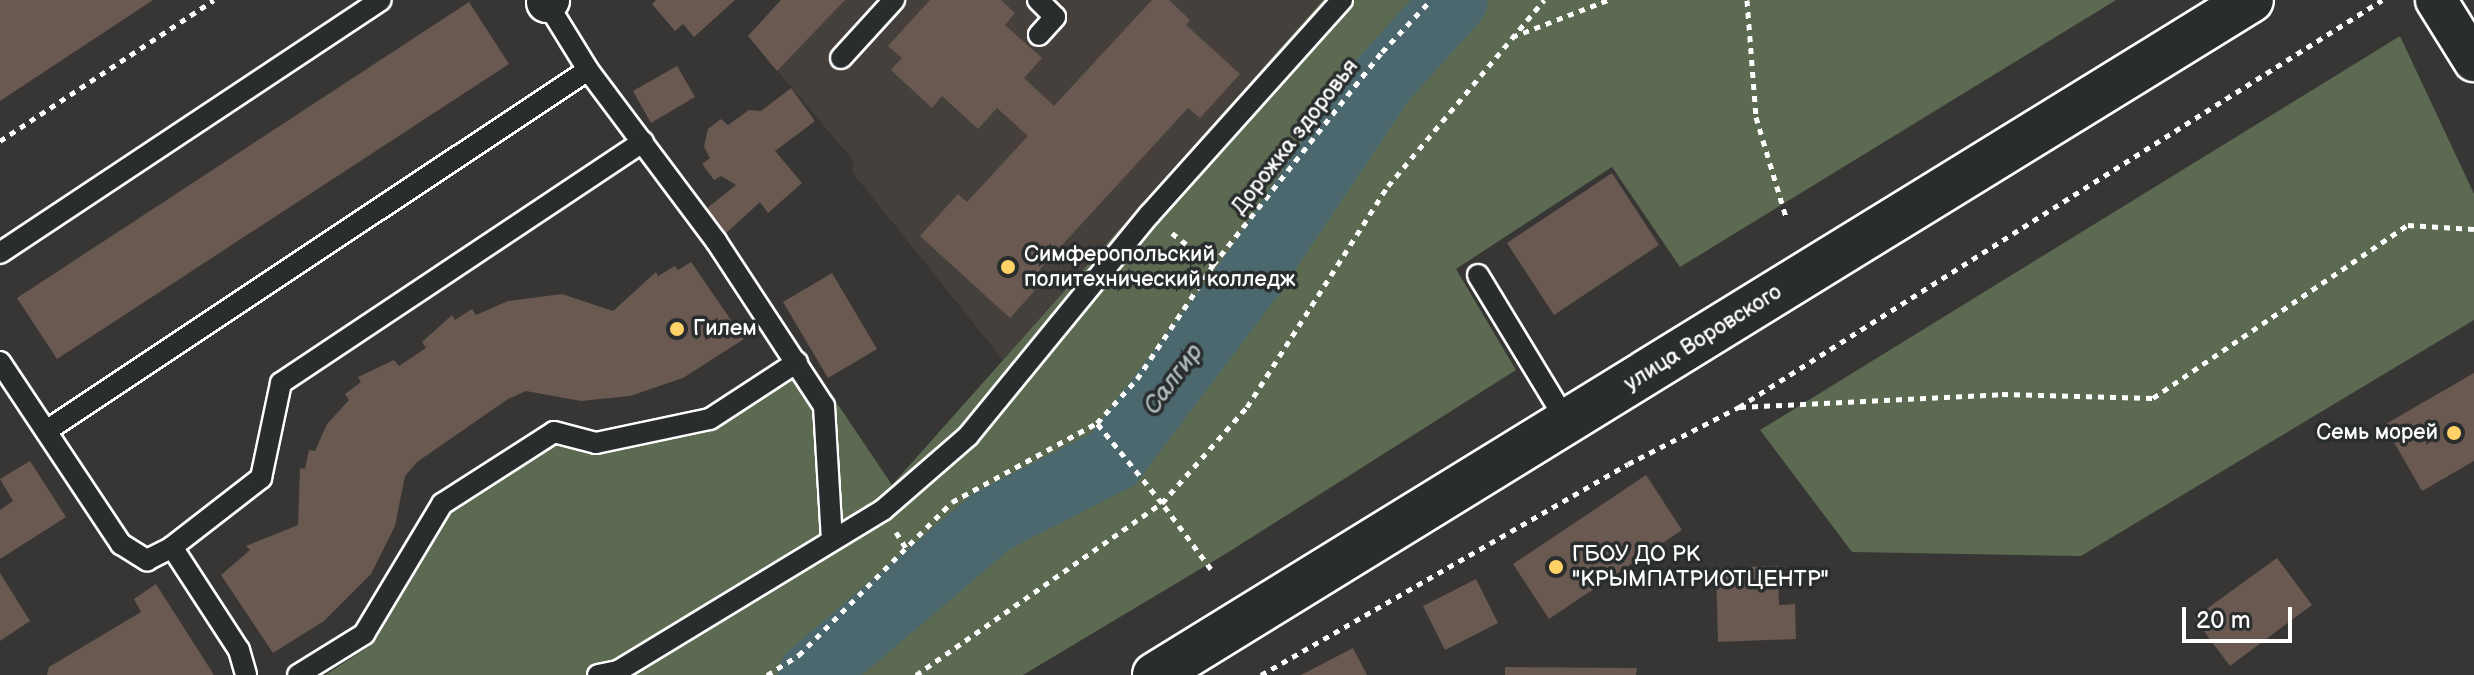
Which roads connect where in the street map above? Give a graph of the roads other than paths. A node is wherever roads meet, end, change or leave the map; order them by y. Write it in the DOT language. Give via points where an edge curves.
graph roads {
  1 [pos="381,0"];
  2 [pos="894,0"];
  3 [pos="1038,0"];
  4 [pos="1342,0"];
  5 [pos="2251,0"];
  6 [pos="2436,0"];
  7 [pos="547,1"];
  8 [pos="1039,35"];
  9 [pos="841,58"];
  10 [pos="2474,61"];
  11 [pos="588,70"];
  12 [pos="643,142"];
  13 [pos="0,253"];
  14 [pos="1478,275"];
  15 [pos="0,362"];
  16 [pos="797,362"];
  17 [pos="1567,422"];
  18 [pos="46,431"];
  19 [pos="832,539"];
  20 [pos="172,547"];
  21 [pos="1191,663"];
  22 [pos="246,675"];
  23 [pos="298,675"];
  24 [pos="598,675"];
  25 [pos="1155,675"];
  1 -- 13 [label="lane"];
  2 -- 9 [label="lane"];
  3 -- 8 [label="lane" via="1055,17"];
  4 -- 19 [label="lane" via="1149,215 968,436 883,510"];
  5 -- 17 [label="main road, улица Воровского"];
  6 -- 10 [label="street"];
  7 -- 11 [label="lane"];
  11 -- 12 [label="lane"];
  11 -- 18 [label="lane"];
  12 -- 16 [label="lane"];
  12 -- 20 [label="lane" via="281,383 261,478"];
  14 -- 17 [label="lane"];
  15 -- 18 [label="lane"];
  16 -- 19 [label="lane" via="824,406"];
  16 -- 23 [label="lane" via="710,419 596,443 554,432 442,504 364,634"];
  17 -- 21 [label="main road, улица Воровского"];
  18 -- 20 [label="lane" via="121,544 147,560"];
  19 -- 24 [label="lane" via="618,671"];
  20 -- 22 [label="lane" via="239,650"];
  21 -- 25 [label="main road, улица Воровского"];
}
